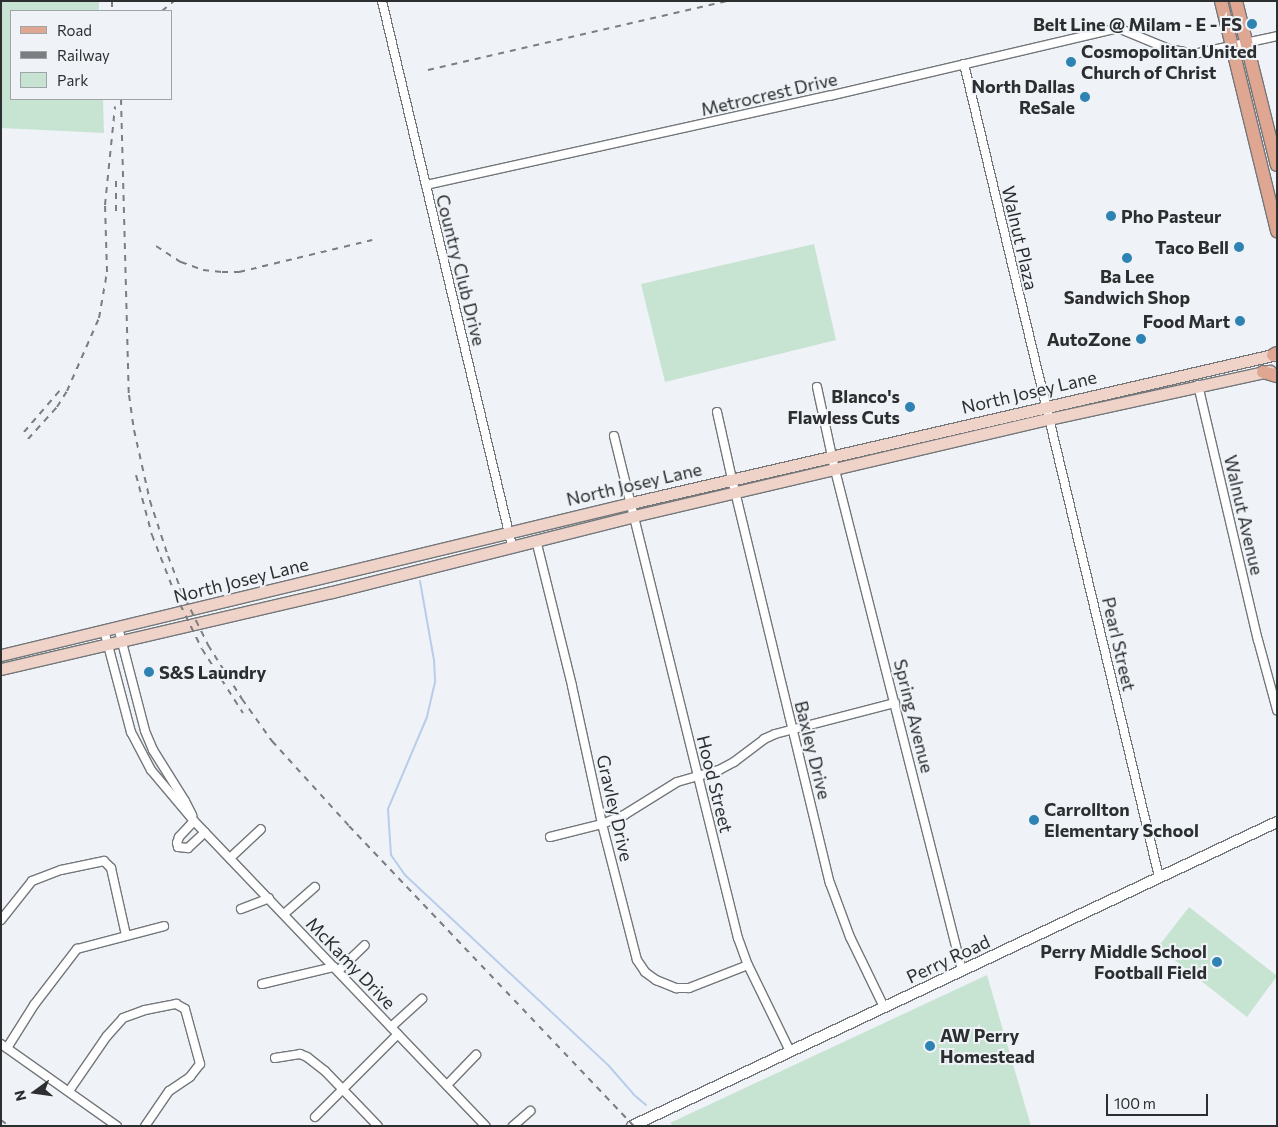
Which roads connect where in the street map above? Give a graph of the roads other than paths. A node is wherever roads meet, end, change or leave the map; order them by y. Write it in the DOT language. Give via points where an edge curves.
graph roads {
  1 [pos="382,1"];
  2 [pos="1221,1"];
  3 [pos="1236,1"];
  4 [pos="1277,36"];
  5 [pos="1247,44"];
  6 [pos="1232,47"];
  7 [pos="964,64"];
  8 [pos="1253,134"];
  9 [pos="1277,164"];
  10 [pos="426,185"];
  11 [pos="1277,192"];
  12 [pos="1274,208"];
  13 [pos="1277,230"];
  14 [pos="1275,354"];
  15 [pos="1277,370"];
  16 [pos="1262,372"];
  17 [pos="1277,376"];
  18 [pos="1198,385"];
  19 [pos="817,387"];
  20 [pos="1045,406"];
  21 [pos="718,412"];
  22 [pos="1049,419"];
  23 [pos="614,436"];
  24 [pos="832,456"];
  25 [pos="835,470"];
  26 [pos="732,479"];
  27 [pos="735,492"];
  28 [pos="631,503"];
  29 [pos="634,516"];
  30 [pos="508,533"];
  31 [pos="536,540"];
  32 [pos="512,546"];
  33 [pos="118,626"];
  34 [pos="104,630"];
  35 [pos="122,640"];
  36 [pos="107,643"];
  37 [pos="1,654"];
  38 [pos="1,669"];
  39 [pos="895,703"];
  40 [pos="1277,710"];
  41 [pos="793,729"];
  42 [pos="697,777"];
  43 [pos="194,821"];
  44 [pos="1277,822"];
  45 [pos="602,824"];
  46 [pos="261,829"];
  47 [pos="205,832"];
  48 [pos="550,837"];
  49 [pos="230,858"];
  50 [pos="1159,877"];
  51 [pos="314,887"];
  52 [pos="269,898"];
  53 [pos="241,909"];
  54 [pos="284,914"];
  55 [pos="1,920"];
  56 [pos="164,926"];
  57 [pos="126,935"];
  58 [pos="365,945"];
  59 [pos="748,965"];
  60 [pos="336,969"];
  61 [pos="962,970"];
  62 [pos="262,984"];
  63 [pos="422,999"];
  64 [pos="884,1007"];
  65 [pos="391,1027"];
  66 [pos="398,1034"];
  67 [pos="4,1046"];
  68 [pos="790,1051"];
  69 [pos="476,1055"];
  70 [pos="275,1058"];
  71 [pos="447,1085"];
  72 [pos="342,1089"];
  73 [pos="69,1091"];
  74 [pos="530,1111"];
  75 [pos="315,1118"];
  76 [pos="117,1126"];
  77 [pos="145,1126"];
  78 [pos="378,1126"];
  79 [pos="485,1126"];
  80 [pos="514,1126"];
  81 [pos="632,1126"];
  1 -- 10 [label="street, Country Club Drive"];
  2 -- 6 [label="main road"];
  3 -- 5 [label="main road"];
  4 -- 5 [label="street"];
  5 -- 6 [label="street"];
  5 -- 9 [label="main road"];
  6 -- 7 [label="street, Metrocrest Drive" via="1194,54 1118,28"];
  6 -- 8 [label="main road"];
  7 -- 10 [label="street, Metrocrest Drive"];
  7 -- 20 [label="street, Walnut Plaza"];
  8 -- 11 [label="main road" via="1263,146 1273,188"];
  8 -- 12 [label="main road"];
  10 -- 30 [label="street, Country Club Drive"];
  12 -- 13 [label="main road"];
  14 -- 20 [label="main road, North Josey Lane"];
  15 -- 16 [label="main road, North Josey Lane"];
  16 -- 17 [label="main road"];
  16 -- 18 [label="main road, North Josey Lane"];
  18 -- 22 [label="main road, North Josey Lane"];
  18 -- 40 [label="street, Walnut Avenue"];
  19 -- 24 [label="street, Spring Avenue"];
  20 -- 22 [label="street, Walnut Plaza"];
  20 -- 24 [label="main road, North Josey Lane"];
  21 -- 26 [label="street, Baxley Drive"];
  22 -- 25 [label="main road, North Josey Lane"];
  22 -- 50 [label="street, Pearl Street"];
  23 -- 28 [label="street, Hood Street"];
  24 -- 25 [label="street, Spring Avenue"];
  24 -- 26 [label="main road, North Josey Lane"];
  25 -- 27 [label="main road, North Josey Lane"];
  25 -- 39 [label="street, Spring Avenue"];
  26 -- 27 [label="street, Baxley Drive"];
  26 -- 28 [label="main road, North Josey Lane"];
  27 -- 29 [label="main road, North Josey Lane"];
  27 -- 41 [label="street, Baxley Drive"];
  28 -- 29 [label="street, Hood Street"];
  28 -- 30 [label="main road, North Josey Lane"];
  29 -- 31 [label="main road, North Josey Lane"];
  29 -- 42 [label="street, Hood Street"];
  30 -- 32 [label="street, Country Club Drive"];
  30 -- 33 [label="main road, North Josey Lane"];
  31 -- 32 [label="main road, North Josey Lane"];
  31 -- 45 [label="street, Gravley Drive"];
  32 -- 35 [label="main road, North Josey Lane" via="332,592"];
  33 -- 34 [label="main road, North Josey Lane"];
  33 -- 35 [label="street, McKamy Drive"];
  34 -- 36 [label="street, McKamy Drive"];
  34 -- 37 [label="main road, North Josey Lane"];
  35 -- 36 [label="main road, North Josey Lane"];
  35 -- 43 [label="street, McKamy Drive" via="145,731 153,750 186,801"];
  36 -- 38 [label="main road, North Josey Lane"];
  36 -- 43 [label="street, McKamy Drive" via="131,732 140,752"];
  39 -- 41 [label="street"];
  39 -- 61 [label="street, Spring Avenue"];
  41 -- 42 [label="street" via="764,739 734,762"];
  41 -- 64 [label="street, Baxley Drive" via="837,906"];
  42 -- 45 [label="street" via="677,782 639,807"];
  42 -- 59 [label="street, Hood Street" via="738,938"];
  43 -- 47 [label="street, McKamy Drive"];
  43 -- 47 [label="street" via="178,837 178,847 188,848"];
  44 -- 50 [label="street, Perry Road"];
  45 -- 48 [label="street"];
  45 -- 59 [label="street, Gravley Drive" via="636,960 645,972 665,985 689,988"];
  46 -- 49 [label="street"];
  47 -- 49 [label="street, McKamy Drive"];
  49 -- 52 [label="street, McKamy Drive"];
  50 -- 61 [label="street, Perry Road"];
  51 -- 54 [label="street"];
  52 -- 53 [label="street"];
  52 -- 54 [label="street, McKamy Drive"];
  54 -- 60 [label="street, McKamy Drive"];
  55 -- 57 [label="street" via="32,881 61,870 104,861 111,868"];
  56 -- 57 [label="street"];
  57 -- 67 [label="street" via="77,949"];
  58 -- 60 [label="street"];
  59 -- 68 [label="street, Hood Street"];
  60 -- 62 [label="street"];
  60 -- 65 [label="street, McKamy Drive"];
  61 -- 64 [label="street, Perry Road"];
  63 -- 65 [label="street"];
  64 -- 68 [label="street, Perry Road"];
  65 -- 66 [label="street, McKamy Drive"];
  66 -- 71 [label="street, McKamy Drive"];
  66 -- 72 [label="street"];
  67 -- 73 [label="street"];
  68 -- 81 [label="street, Perry Road"];
  69 -- 71 [label="street"];
  70 -- 72 [label="street" via="300,1054 307,1057"];
  71 -- 79 [label="street, McKamy Drive"];
  72 -- 75 [label="street"];
  72 -- 78 [label="street"];
  73 -- 76 [label="street"];
  73 -- 77 [label="street" via="123,1018 176,1004 185,1009 200,1064 190,1077 169,1091"];
  74 -- 80 [label="street"];
}
